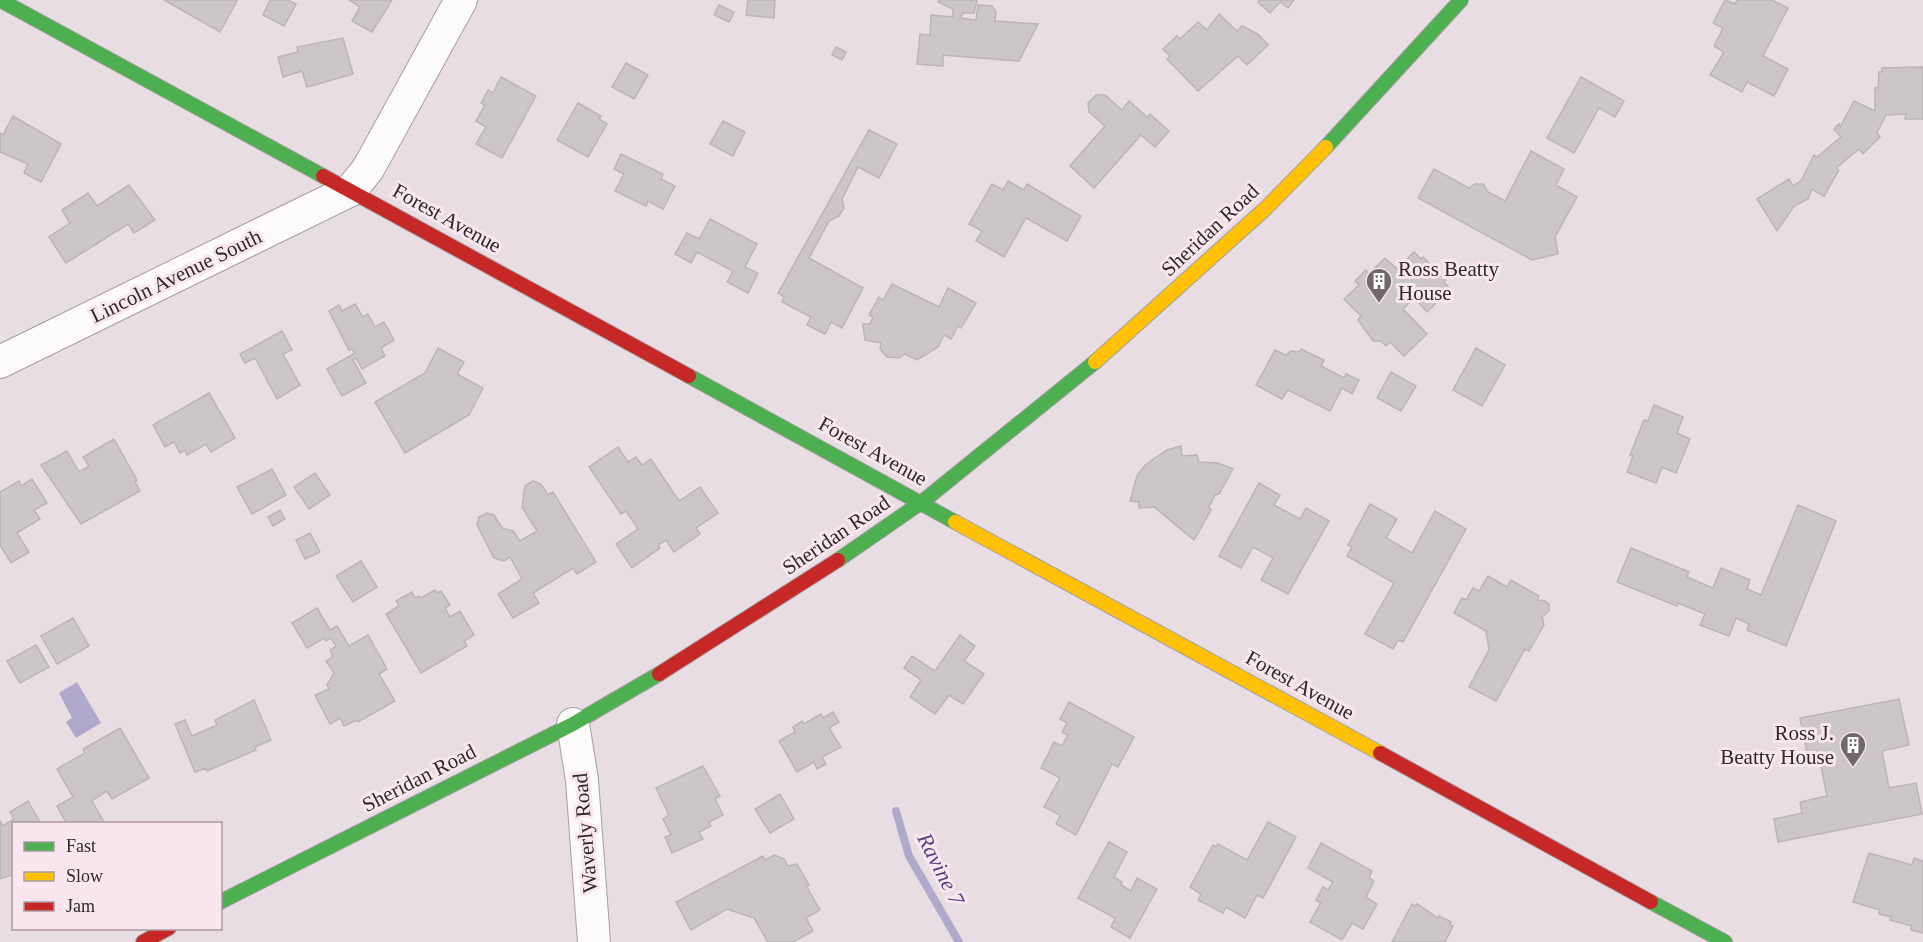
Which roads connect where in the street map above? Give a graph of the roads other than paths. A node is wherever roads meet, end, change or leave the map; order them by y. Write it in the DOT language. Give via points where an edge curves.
graph roads {
  1 [pos="0,0"];
  2 [pos="461,0"];
  3 [pos="1461,0"];
  4 [pos="351,190"];
  5 [pos="0,362"];
  6 [pos="922,502"];
  7 [pos="573,724"];
  8 [pos="222,901"];
  9 [pos="165,930"];
  10 [pos="143,942"];
  11 [pos="594,942"];
  12 [pos="1725,942"];
  1 -- 4 [label="street, Forest Avenue"];
  2 -- 4 [label="street" via="368,169"];
  3 -- 6 [label="street, Sheridan Road" via="1348,124 1173,294"];
  4 -- 5 [label="street, Lincoln Avenue South"];
  4 -- 6 [label="street, Forest Avenue"];
  6 -- 7 [label="street, Sheridan Road" via="796,588"];
  6 -- 12 [label="street, Forest Avenue"];
  7 -- 8 [label="street, Sheridan Road"];
  7 -- 11 [label="street, Waverly Road" via="582,780"];
  9 -- 10 [label="street"];
}
